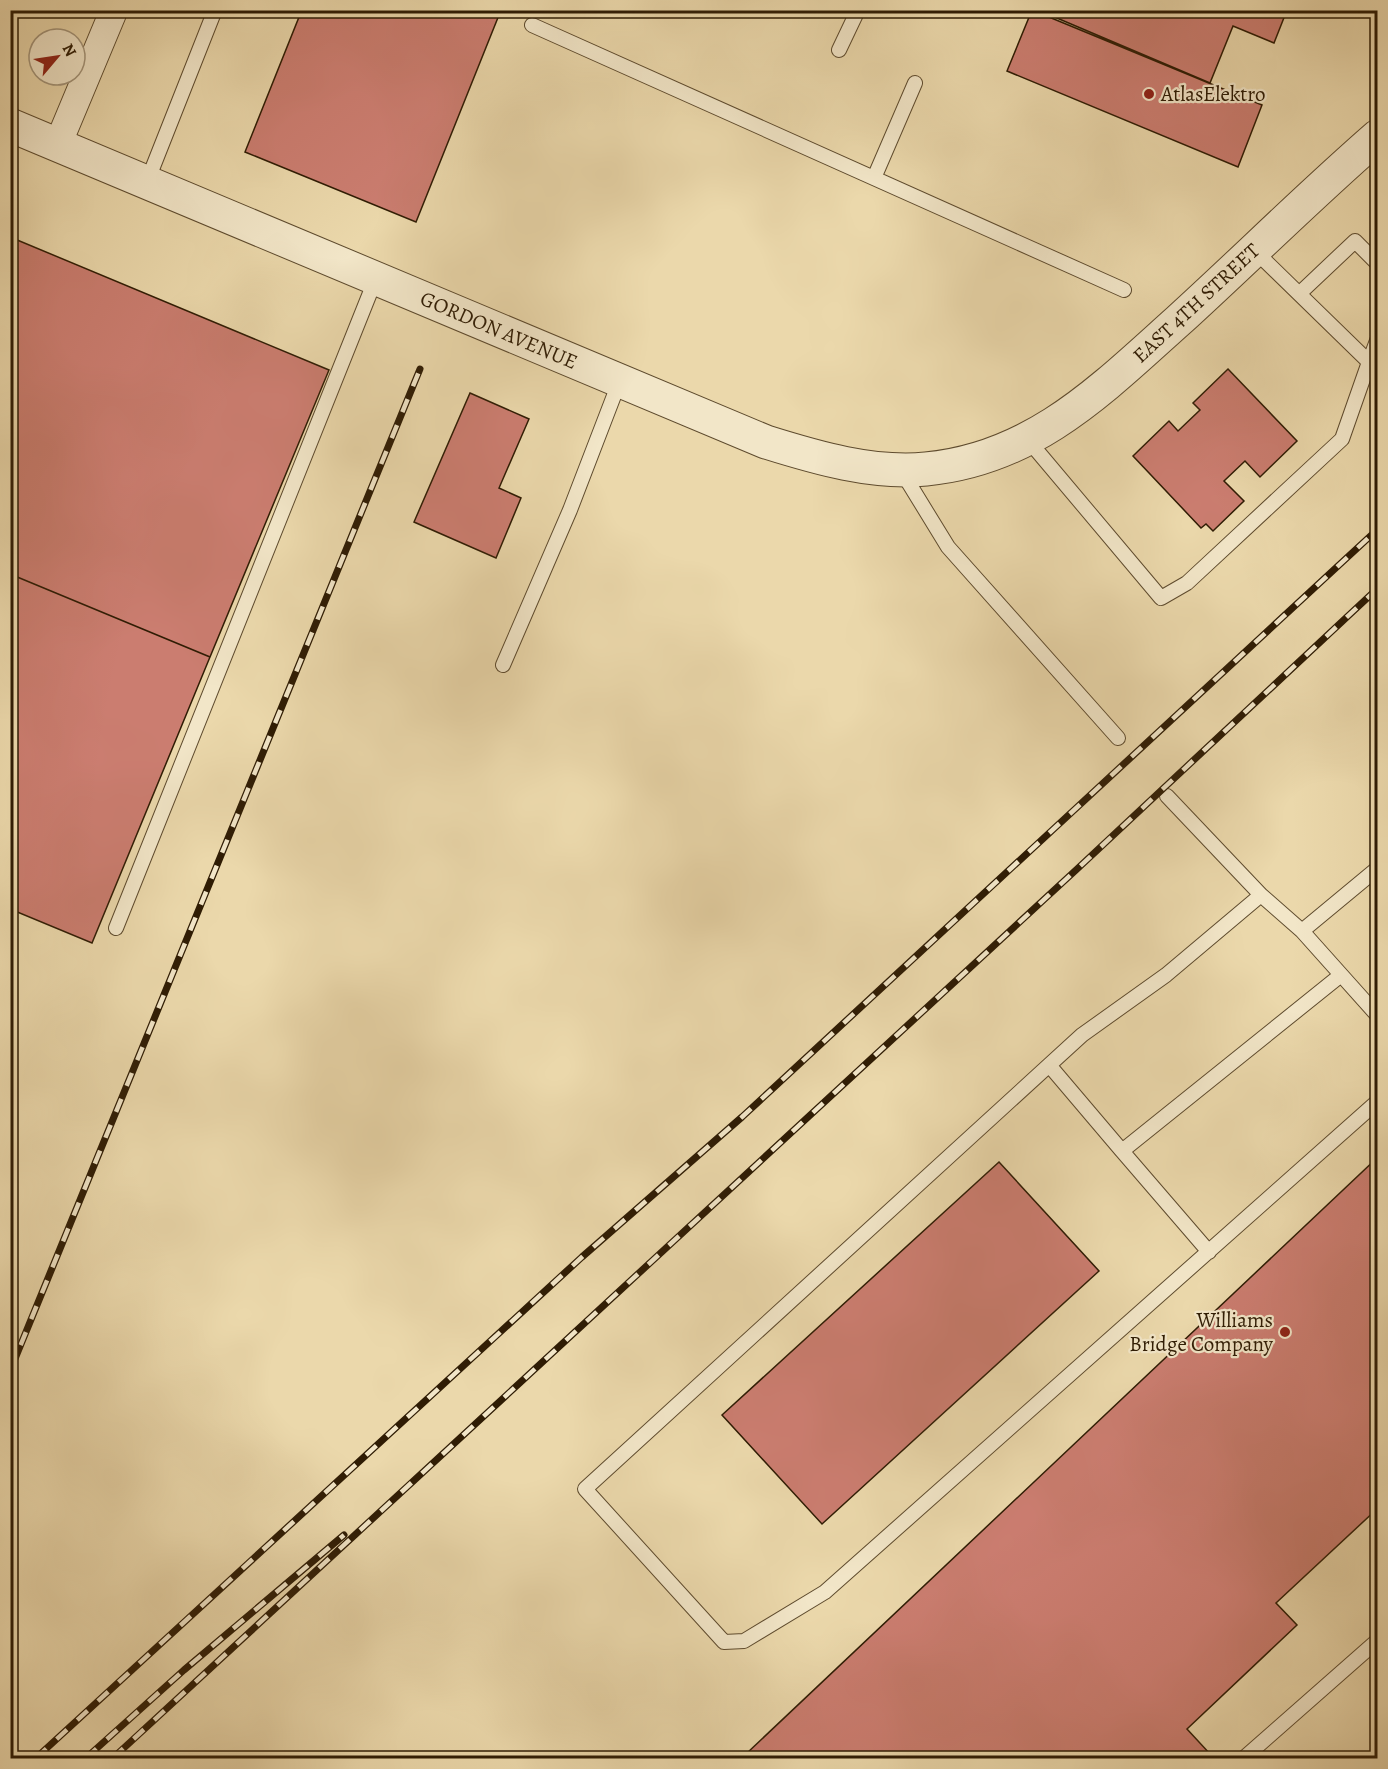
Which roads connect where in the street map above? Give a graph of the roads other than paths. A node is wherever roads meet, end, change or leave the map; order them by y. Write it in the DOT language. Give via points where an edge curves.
graph roads {
  1 [pos="114,10"];
  2 [pos="215,10"];
  3 [pos="858,10"];
  4 [pos="532,25"];
  5 [pos="838,50"];
  6 [pos="915,83"];
  7 [pos="10,125"];
  8 [pos="1377,136"];
  9 [pos="58,144"];
  10 [pos="874,178"];
  11 [pos="147,182"];
  12 [pos="1254,250"];
  13 [pos="1377,264"];
  14 [pos="376,278"];
  15 [pos="1124,290"];
  16 [pos="1300,293"];
  17 [pos="1377,338"];
  18 [pos="1369,362"];
  19 [pos="620,380"];
  20 [pos="1014,446"];
  21 [pos="901,470"];
  22 [pos="503,665"];
  23 [pos="1118,738"];
  24 [pos="1167,795"];
  25 [pos="1377,868"];
  26 [pos="1261,895"];
  27 [pos="116,928"];
  28 [pos="1302,931"];
  29 [pos="1341,975"];
  30 [pos="1377,1016"];
  31 [pos="1049,1065"];
  32 [pos="1377,1101"];
  33 [pos="1122,1151"];
  34 [pos="1209,1252"];
  35 [pos="1377,1640"];
  36 [pos="1244,1758"];
  1 -- 9 [label="street"];
  2 -- 11 [label="lane"];
  3 -- 5 [label="lane"];
  4 -- 10 [label="lane"];
  6 -- 10 [label="lane"];
  7 -- 9 [label="street, GORDON AVENUE"];
  8 -- 12 [label="street, EAST 4TH STREET"];
  9 -- 11 [label="street, GORDON AVENUE"];
  10 -- 15 [label="lane"];
  11 -- 14 [label="street, GORDON AVENUE"];
  12 -- 16 [label="lane"];
  12 -- 20 [label="street, EAST 4TH STREET" via="1110,382 1059,422"];
  13 -- 16 [label="lane" via="1355,241"];
  14 -- 19 [label="street, GORDON AVENUE"];
  14 -- 27 [label="lane"];
  16 -- 18 [label="lane"];
  17 -- 18 [label="lane"];
  18 -- 20 [label="lane" via="1342,440 1187,583 1161,598"];
  19 -- 21 [label="street, GORDON AVENUE" via="766,442 840,462"];
  19 -- 22 [label="lane" via="570,510"];
  20 -- 21 [label="street, GORDON AVENUE" via="948,466"];
  21 -- 23 [label="lane" via="948,547"];
  24 -- 26 [label="lane"];
  25 -- 28 [label="lane"];
  26 -- 28 [label="lane"];
  26 -- 31 [label="lane"];
  28 -- 29 [label="lane"];
  29 -- 30 [label="lane"];
  29 -- 33 [label="lane"];
  31 -- 33 [label="lane"];
  31 -- 34 [label="lane" via="585,1490 724,1642 744,1641 825,1593"];
  32 -- 34 [label="lane"];
  33 -- 34 [label="lane"];
  35 -- 36 [label="lane"];
}
